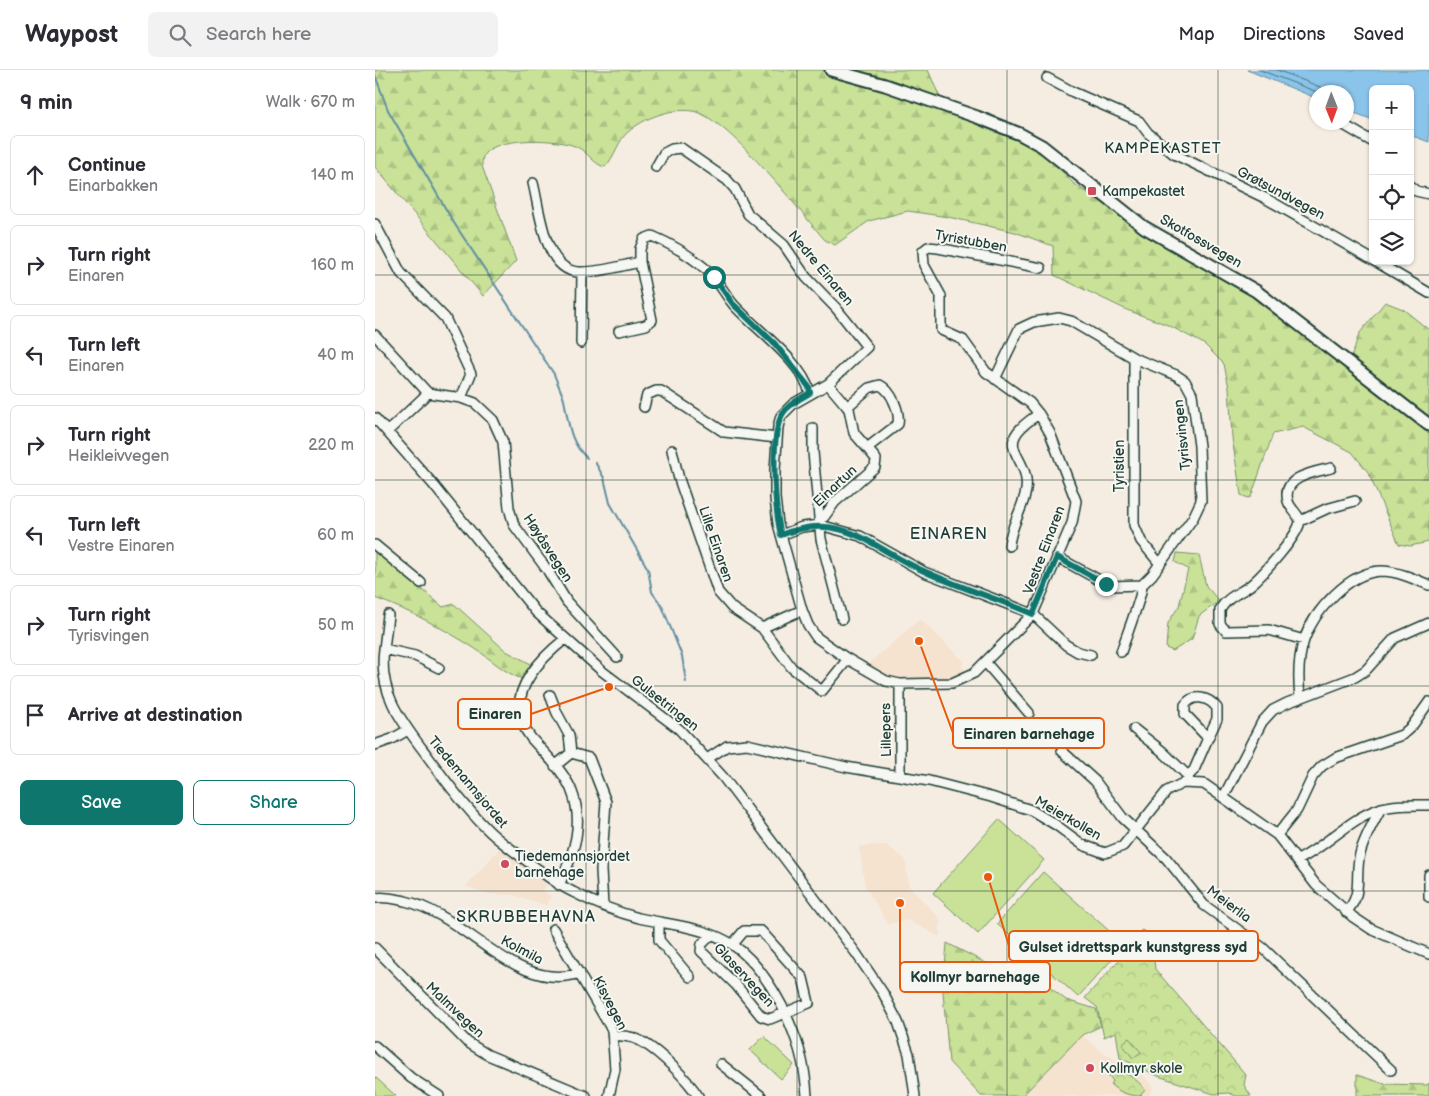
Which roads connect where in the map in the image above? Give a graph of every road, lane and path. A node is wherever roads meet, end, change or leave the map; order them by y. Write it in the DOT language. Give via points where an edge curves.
graph roads {
  1 [pos="831,70"];
  2 [pos="1047,78"];
  3 [pos="1353,130"];
  4 [pos="1369,140"];
  5 [pos="656,167"];
  6 [pos="533,183"];
  7 [pos="1414,189"];
  8 [pos="1429,194"];
  9 [pos="375,224"];
  10 [pos="1369,258"];
  11 [pos="640,262"];
  12 [pos="1381,265"];
  13 [pos="1041,268"];
  14 [pos="582,272"];
  15 [pos="1429,292"];
  16 [pos="941,330"];
  17 [pos="619,331"];
  18 [pos="375,336"];
  19 [pos="581,343"];
  20 [pos="1134,358"];
  21 [pos="995,380"];
  22 [pos="828,384"];
  23 [pos="810,393"];
  24 [pos="428,394"];
  25 [pos="461,398"];
  26 [pos="645,407"];
  27 [pos="847,407"];
  28 [pos="1039,414"];
  29 [pos="375,418"];
  30 [pos="1429,425"];
  31 [pos="813,428"];
  32 [pos="387,432"];
  33 [pos="777,438"];
  34 [pos="867,448"];
  35 [pos="672,450"];
  36 [pos="1331,468"];
  37 [pos="1355,501"];
  38 [pos="819,522"];
  39 [pos="1300,522"];
  40 [pos="781,535"];
  41 [pos="375,544"];
  42 [pos="1009,546"];
  43 [pos="1057,557"];
  44 [pos="1160,564"];
  45 [pos="421,583"];
  46 [pos="1142,585"];
  47 [pos="1429,585"];
  48 [pos="802,610"];
  49 [pos="1033,614"];
  50 [pos="388,615"];
  51 [pos="842,619"];
  52 [pos="1429,623"];
  53 [pos="762,628"];
  54 [pos="565,639"];
  55 [pos="1304,640"];
  56 [pos="384,649"];
  57 [pos="1121,652"];
  58 [pos="1091,655"];
  59 [pos="617,657"];
  60 [pos="848,659"];
  61 [pos="986,663"];
  62 [pos="439,668"];
  63 [pos="900,684"];
  64 [pos="550,695"];
  65 [pos="1300,697"];
  66 [pos="1429,702"];
  67 [pos="1029,713"];
  68 [pos="1134,729"];
  69 [pos="407,730"];
  70 [pos="1208,738"];
  71 [pos="375,745"];
  72 [pos="1062,751"];
  73 [pos="571,753"];
  74 [pos="707,759"];
  75 [pos="555,766"];
  76 [pos="900,776"];
  77 [pos="1188,779"];
  78 [pos="1224,796"];
  79 [pos="1429,805"];
  80 [pos="1381,808"];
  81 [pos="1137,830"];
  82 [pos="1277,835"];
  83 [pos="1298,860"];
  84 [pos="1429,875"];
  85 [pos="559,885"];
  86 [pos="1429,897"];
  87 [pos="375,898"];
  88 [pos="603,906"];
  89 [pos="1346,912"];
  90 [pos="659,922"];
  91 [pos="553,930"];
  92 [pos="711,935"];
  93 [pos="733,944"];
  94 [pos="375,948"];
  95 [pos="1429,953"];
  96 [pos="580,973"];
  97 [pos="690,977"];
  98 [pos="785,1014"];
  99 [pos="613,1036"];
  100 [pos="375,1046"];
  101 [pos="721,1064"];
  102 [pos="1391,1070"];
  103 [pos="439,1096"];
  104 [pos="586,1096"];
  105 [pos="609,1096"];
  106 [pos="698,1096"];
  107 [pos="761,1096"];
  108 [pos="807,1096"];
  109 [pos="915,1096"];
  1 -- 30 [label="main road, Skotfossvegen" via="977,117 1042,146 1144,226 1256,292"];
  2 -- 10 [label="street, Grøtsundvegen" via="1139,121 1174,154 1265,198"];
  3 -- 4 [label="street"];
  5 -- 22 [label="street, Nedre Einaren" via="667,151 687,150 731,184 748,214 784,245 806,277 867,346"];
  6 -- 14 [label="street" via="553,257 566,270"];
  7 -- 8 [label="street"];
  9 -- 25 [label="street" via="401,273 442,312 461,349 471,374"];
  11 -- 14 [label="street"];
  11 -- 17 [label="street" via="652,320"];
  11 -- 23 [label="street" via="642,242 652,236 705,268 733,304 791,363 806,382"];
  12 -- 15 [label="street, Grøtsundvegen"];
  13 -- 16 [label="street, Tyristubben" via="925,248 922,254 924,265 939,290 942,302"];
  14 -- 19 [label="street"];
  16 -- 21 [label="street, Vestre Einaren" via="963,340"];
  18 -- 24 [label="street"];
  20 -- 21 [label="street, Tyrisvingen" via="1071,322 1052,319 1019,329"];
  20 -- 44 [label="street, Tyristien" via="1134,525 1141,541"];
  20 -- 44 [label="street, Tyrisvingen" via="1181,378 1190,388 1195,405 1201,501 1193,518"];
  21 -- 28 [label="street, Vestre Einaren" via="1020,396"];
  22 -- 23 [label="street"];
  22 -- 27 [label="street, Einartun"];
  23 -- 33 [label="street" via="783,412"];
  24 -- 25 [label="street, Høyåsvegen"];
  24 -- 32 [label="street"];
  25 -- 59 [label="street, Høyåsvegen" via="481,407 498,427 503,442 511,518 519,533 567,602"];
  26 -- 33 [label="street" via="647,395 661,391 724,432"];
  27 -- 34 [label="street, Einartun" via="854,433"];
  27 -- 34 [label="street" via="874,386 883,386 891,396 898,424"];
  28 -- 42 [label="street" via="1013,439 1026,490 1011,528"];
  28 -- 43 [label="street, Vestre Einaren" via="1050,433 1076,501 1074,516"];
  29 -- 32 [label="street, Gulsetringen"];
  31 -- 38 [label="street"];
  32 -- 54 [label="street, Gulsetringen" via="536,612"];
  33 -- 40 [label="street" via="775,498"];
  34 -- 38 [label="street, Einartun" via="876,459 875,467 835,502"];
  35 -- 53 [label="street, Lille Einaren" via="714,584 731,608"];
  36 -- 39 [label="street" via="1298,478 1289,487 1288,502"];
  37 -- 39 [label="street" via="1326,509"];
  38 -- 40 [label="street"];
  38 -- 49 [label="street" via="859,536 925,572"];
  38 -- 51 [label="street"];
  39 -- 55 [label="street" via="1294,536 1258,578 1225,602 1219,616 1226,631 1269,630"];
  40 -- 48 [label="street"];
  41 -- 45 [label="street"];
  43 -- 46 [label="street" via="1110,586"];
  43 -- 49 [label="street, Vestre Einaren"];
  44 -- 46 [label="street, Tyrisvingen"];
  46 -- 57 [label="street" via="1143,591"];
  47 -- 55 [label="street" via="1383,571 1362,575 1336,593"];
  48 -- 53 [label="street"];
  48 -- 60 [label="street" via="811,632"];
  49 -- 58 [label="street" via="1066,646"];
  49 -- 61 [label="street"];
  50 -- 56 [label="street, Tiedemannsjordet"];
  52 -- 65 [label="street" via="1395,638 1366,670 1355,677"];
  53 -- 60 [label="street, Lille Einaren" via="792,668 821,691"];
  54 -- 74 [label="street, Gulsetringen" via="679,730"];
  54 -- 75 [label="street" via="550,651 526,680 519,698 520,716 526,730"];
  55 -- 65 [label="street"];
  56 -- 62 [label="street" via="415,656"];
  56 -- 69 [label="street, Tiedemannsjordet" via="384,686"];
  60 -- 63 [label="street" via="876,677"];
  61 -- 63 [label="street" via="967,679 952,683"];
  61 -- 67 [label="street"];
  63 -- 76 [label="street, Lillepers"];
  64 -- 73 [label="street" via="569,735"];
  65 -- 78 [label="street" via="1266,716"];
  66 -- 82 [label="street" via="1402,735 1335,758 1322,766 1313,776 1297,810"];
  68 -- 77 [label="street" via="1162,751"];
  69 -- 71 [label="street"];
  69 -- 85 [label="street, Tiedemannsjordet" via="484,827"];
  70 -- 70 [label="street" via="1217,719 1217,708 1208,700 1192,698 1185,705 1185,714"];
  70 -- 77 [label="street"];
  72 -- 81 [label="street, Meierlia" via="1095,781 1115,809"];
  73 -- 75 [label="street"];
  73 -- 88 [label="street" via="589,758 606,802 601,870"];
  74 -- 76 [label="street, Meierkollen" via="727,746 747,744"];
  74 -- 109 [label="street, Gulsetringen" via="851,946 883,993 907,1045"];
  75 -- 85 [label="street" via="571,789 578,820 575,846"];
  76 -- 81 [label="street, Meierkollen" via="966,790 1031,810 1099,852 1117,850"];
  77 -- 78 [label="street"];
  77 -- 81 [label="street, Meierkollen" via="1162,796"];
  78 -- 82 [label="street"];
  79 -- 80 [label="street"];
  80 -- 83 [label="street" via="1361,817 1326,844"];
  80 -- 89 [label="street" via="1363,843 1357,897"];
  81 -- 102 [label="street, Meierlia" via="1166,858 1204,905 1263,948"];
  82 -- 83 [label="street"];
  83 -- 89 [label="street" via="1326,895"];
  84 -- 86 [label="street"];
  85 -- 88 [label="street, Glaservegen"];
  87 -- 96 [label="street, Kolmila" via="416,904 455,923 497,954 534,974 552,978"];
  88 -- 90 [label="street, Glaservegen"];
  89 -- 95 [label="street" via="1371,929"];
  90 -- 92 [label="street, Glaservegen"];
  90 -- 97 [label="street" via="659,940"];
  91 -- 96 [label="street, Kisvegen"];
  92 -- 93 [label="street, Glaservegen"];
  92 -- 98 [label="street, Glaservegen" via="702,944 701,951 736,985 761,1016 770,1019"];
  93 -- 98 [label="street, Glaservegen" via="765,977"];
  93 -- 98 [label="street, Glaservegen" via="744,931 761,931 803,978 809,1004"];
  94 -- 104 [label="street, Malmvegen" via="467,1042 487,1055"];
  96 -- 99 [label="street, Kisvegen"];
  98 -- 108 [label="street, Glaservegen" via="805,1063"];
  99 -- 105 [label="street, Kisvegen" via="615,1069"];
  99 -- 106 [label="street" via="627,1036 644,1043 668,1063"];
  100 -- 103 [label="street" via="411,1078"];
  101 -- 107 [label="street"];
}
